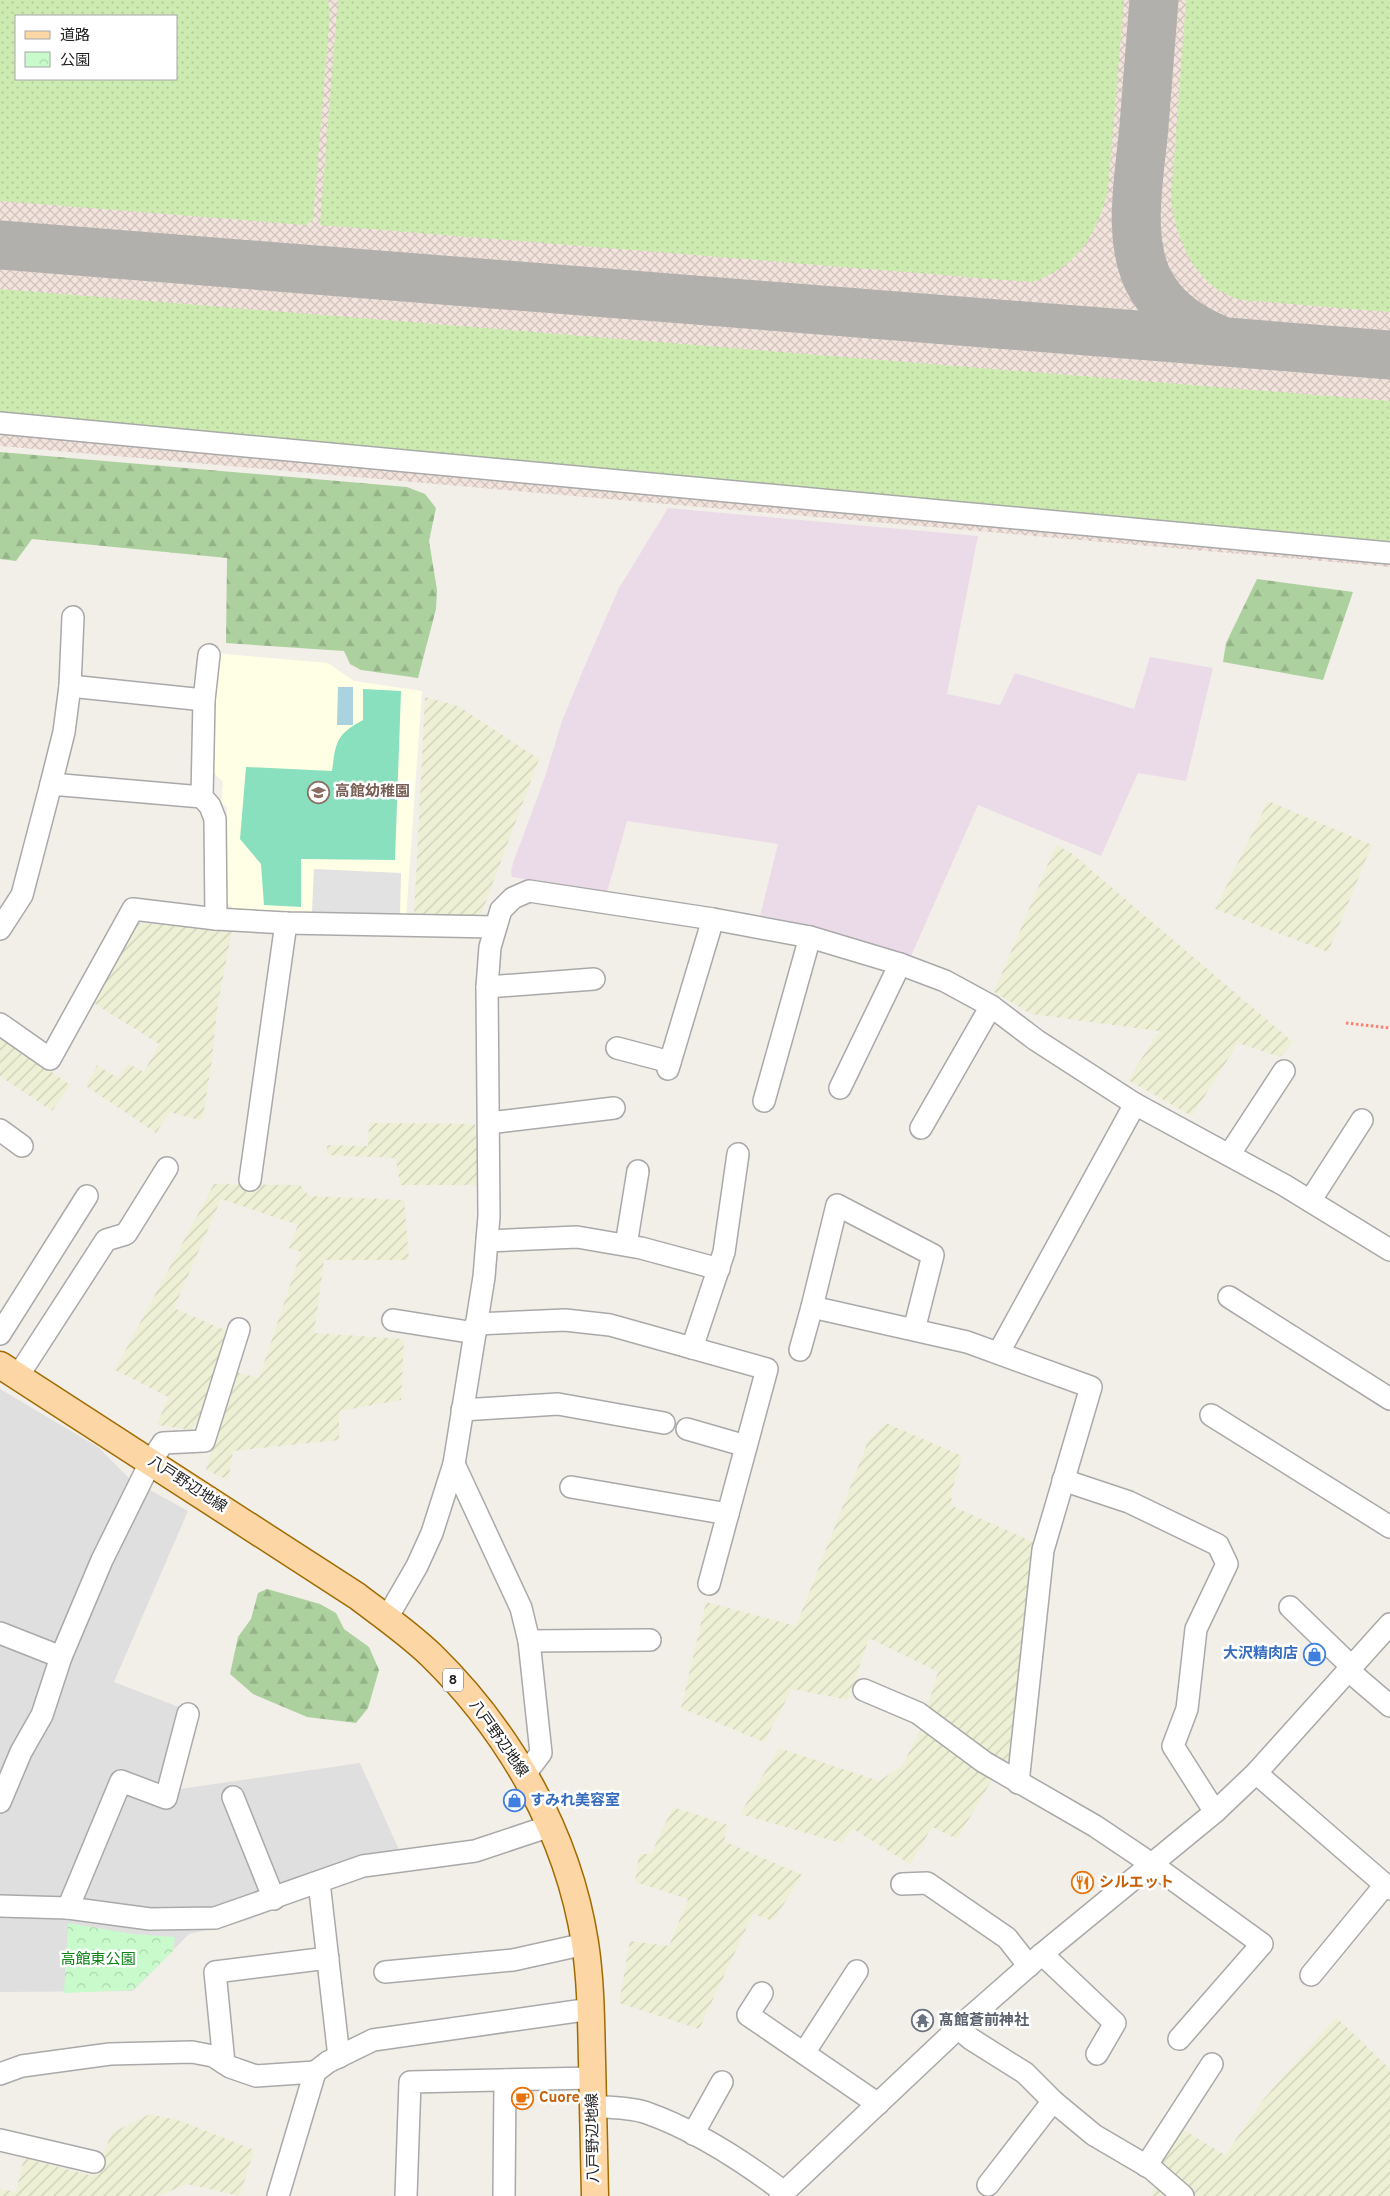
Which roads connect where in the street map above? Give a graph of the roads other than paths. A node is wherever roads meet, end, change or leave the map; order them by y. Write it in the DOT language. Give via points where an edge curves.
graph roads {
  1 [pos="0,423"];
  2 [pos="1390,552"];
  3 [pos="73,617"];
  4 [pos="208,655"];
  5 [pos="70,686"];
  6 [pos="204,700"];
  7 [pos="51,784"];
  8 [pos="202,797"];
  9 [pos="216,919"];
  10 [pos="713,919"];
  11 [pos="286,923"];
  12 [pos="495,927"];
  13 [pos="0,929"];
  14 [pos="810,937"];
  15 [pos="900,964"];
  16 [pos="594,979"];
  17 [pos="488,988"];
  18 [pos="991,1006"];
  19 [pos="0,1024"];
  20 [pos="617,1048"];
  21 [pos="1284,1072"];
  22 [pos="840,1088"];
  23 [pos="764,1100"];
  24 [pos="1135,1104"];
  25 [pos="614,1108"];
  26 [pos="1362,1120"];
  27 [pos="489,1123"];
  28 [pos="921,1128"];
  29 [pos="0,1130"];
  30 [pos="22,1146"];
  31 [pos="738,1154"];
  32 [pos="1229,1155"];
  33 [pos="167,1168"];
  34 [pos="638,1171"];
  35 [pos="250,1180"];
  36 [pos="87,1196"];
  37 [pos="1310,1201"];
  38 [pos="487,1241"];
  39 [pos="626,1245"];
  40 [pos="1390,1250"];
  41 [pos="718,1269"];
  42 [pos="1229,1297"];
  43 [pos="812,1307"];
  44 [pos="393,1320"];
  45 [pos="240,1329"];
  46 [pos="476,1329"];
  47 [pos="914,1330"];
  48 [pos="0,1334"];
  49 [pos="692,1348"];
  50 [pos="800,1350"];
  51 [pos="999,1352"];
  52 [pos="9,1371"];
  53 [pos="1390,1398"];
  54 [pos="462,1410"];
  55 [pos="1211,1415"];
  56 [pos="664,1423"];
  57 [pos="687,1429"];
  58 [pos="746,1446"];
  59 [pos="151,1461"];
  60 [pos="454,1464"];
  61 [pos="1063,1480"];
  62 [pos="571,1487"];
  63 [pos="728,1514"];
  64 [pos="1390,1527"];
  65 [pos="709,1584"];
  66 [pos="1290,1608"];
  67 [pos="387,1618"];
  68 [pos="1390,1624"];
  69 [pos="0,1633"];
  70 [pos="650,1640"];
  71 [pos="529,1641"];
  72 [pos="62,1657"];
  73 [pos="1351,1669"];
  74 [pos="864,1690"];
  75 [pos="1390,1706"];
  76 [pos="188,1714"];
  77 [pos="1256,1773"];
  78 [pos="525,1774"];
  79 [pos="1018,1783"];
  80 [pos="233,1797"];
  81 [pos="0,1802"];
  82 [pos="1215,1812"];
  83 [pos="550,1826"];
  84 [pos="1153,1865"];
  85 [pos="319,1882"];
  86 [pos="902,1884"];
  87 [pos="1388,1887"];
  88 [pos="274,1899"];
  89 [pos="0,1906"];
  90 [pos="68,1908"];
  91 [pos="585,1944"];
  92 [pos="328,1958"];
  93 [pos="1036,1960"];
  94 [pos="857,1971"];
  95 [pos="385,1972"];
  96 [pos="1311,1975"];
  97 [pos="762,1993"];
  98 [pos="591,2009"];
  99 [pos="958,2028"];
  100 [pos="1179,2039"];
  101 [pos="804,2053"];
  102 [pos="1097,2054"];
  103 [pos="339,2057"];
  104 [pos="224,2063"];
  105 [pos="1212,2064"];
  106 [pos="316,2072"];
  107 [pos="0,2074"];
  108 [pos="592,2078"];
  109 [pos="505,2080"];
  110 [pos="722,2082"];
  111 [pos="1053,2101"];
  112 [pos="878,2104"];
  113 [pos="593,2106"];
  114 [pos="693,2134"];
  115 [pos="0,2140"];
  116 [pos="94,2162"];
  117 [pos="1146,2166"];
  118 [pos="988,2185"];
  119 [pos="782,2194"];
  120 [pos="278,2196"];
  121 [pos="406,2196"];
  122 [pos="504,2196"];
  123 [pos="595,2196"];
  124 [pos="1184,2196"];
  1 -- 2 [label="street"];
  3 -- 5 [label="street"];
  4 -- 6 [label="street"];
  5 -- 6 [label="street"];
  5 -- 7 [label="street" via="64,732"];
  6 -- 8 [label="street"];
  7 -- 8 [label="street"];
  7 -- 13 [label="street" via="22,895"];
  8 -- 9 [label="street" via="215,819"];
  9 -- 11 [label="street"];
  9 -- 19 [label="street" via="132,909 50,1060"];
  10 -- 12 [label="street" via="529,892 513,898 501,910"];
  10 -- 14 [label="street"];
  10 -- 20 [label="street" via="669,1066"];
  11 -- 12 [label="street"];
  11 -- 35 [label="street"];
  12 -- 17 [label="street" via="490,947"];
  14 -- 15 [label="street"];
  14 -- 23 [label="street"];
  15 -- 18 [label="street" via="945,981"];
  15 -- 22 [label="street"];
  16 -- 17 [label="street"];
  17 -- 27 [label="street"];
  18 -- 24 [label="street" via="1036,1040"];
  18 -- 28 [label="street"];
  21 -- 32 [label="street"];
  24 -- 32 [label="street"];
  24 -- 51 [label="street"];
  25 -- 27 [label="street"];
  26 -- 37 [label="street"];
  27 -- 38 [label="street"];
  29 -- 30 [label="street"];
  31 -- 41 [label="street" via="724,1252"];
  32 -- 37 [label="street"];
  33 -- 52 [label="street" via="126,1234 106,1240"];
  34 -- 39 [label="street"];
  36 -- 48 [label="street"];
  37 -- 40 [label="street"];
  38 -- 39 [label="street" via="577,1237"];
  38 -- 46 [label="street"];
  39 -- 41 [label="street"];
  41 -- 49 [label="street"];
  42 -- 53 [label="street"];
  43 -- 47 [label="street"];
  43 -- 47 [label="street" via="837,1205 933,1255"];
  43 -- 50 [label="street"];
  44 -- 46 [label="street"];
  45 -- 59 [label="street" via="204,1441 163,1443"];
  46 -- 49 [label="street" via="574,1321 610,1325"];
  46 -- 54 [label="street"];
  47 -- 51 [label="street"];
  49 -- 58 [label="street" via="766,1369"];
  51 -- 61 [label="street" via="1090,1386"];
  52 -- 59 [label="main road, 八戸野辺地線 / 8"];
  54 -- 56 [label="street" via="558,1404"];
  54 -- 60 [label="street"];
  55 -- 64 [label="street"];
  57 -- 58 [label="street"];
  58 -- 63 [label="street"];
  59 -- 67 [label="main road, 八戸野辺地線 / 8"];
  59 -- 72 [label="street" via="102,1560"];
  60 -- 67 [label="street" via="432,1534"];
  60 -- 71 [label="street" via="521,1608"];
  61 -- 79 [label="street" via="1043,1550"];
  61 -- 82 [label="street" via="1128,1502 1218,1545 1227,1564 1196,1629 1187,1710 1173,1746"];
  62 -- 63 [label="street"];
  63 -- 65 [label="street"];
  66 -- 73 [label="street"];
  67 -- 78 [label="main road, 八戸野辺地線 / 8" via="431,1655 482,1712"];
  68 -- 73 [label="street"];
  69 -- 72 [label="street"];
  70 -- 71 [label="street"];
  71 -- 78 [label="street" via="541,1753"];
  72 -- 81 [label="street" via="42,1715 21,1752"];
  73 -- 75 [label="street"];
  73 -- 77 [label="street"];
  74 -- 79 [label="street" via="918,1713"];
  76 -- 90 [label="street" via="166,1798 121,1781"];
  77 -- 82 [label="street"];
  77 -- 87 [label="street"];
  78 -- 83 [label="main road, 八戸野辺地線 / 8"];
  79 -- 84 [label="street" via="1095,1826"];
  80 -- 88 [label="street"];
  82 -- 84 [label="street"];
  83 -- 85 [label="street" via="475,1851 363,1866"];
  83 -- 91 [label="main road, 八戸野辺地線 / 8" via="574,1892"];
  84 -- 93 [label="street"];
  84 -- 100 [label="street" via="1262,1944"];
  85 -- 88 [label="street"];
  85 -- 92 [label="street"];
  86 -- 93 [label="street" via="927,1883"];
  87 -- 96 [label="street"];
  88 -- 90 [label="street" via="216,1918 150,1919"];
  89 -- 90 [label="street"];
  91 -- 95 [label="street" via="513,1960"];
  91 -- 98 [label="main road, 八戸野辺地線 / 8"];
  92 -- 103 [label="street"];
  92 -- 104 [label="street" via="215,1972"];
  93 -- 99 [label="street"];
  93 -- 102 [label="street" via="1115,2023"];
  94 -- 101 [label="street"];
  97 -- 101 [label="street" via="748,2015"];
  98 -- 103 [label="street" via="373,2040"];
  98 -- 108 [label="main road, 八戸野辺地線 / 8"];
  99 -- 111 [label="street" via="1025,2073"];
  99 -- 112 [label="street"];
  101 -- 112 [label="street"];
  103 -- 106 [label="street"];
  104 -- 106 [label="street" via="256,2076"];
  104 -- 107 [label="street" via="213,2056 192,2052 110,2054 22,2066"];
  105 -- 117 [label="street"];
  106 -- 120 [label="street"];
  108 -- 109 [label="street"];
  108 -- 113 [label="main road, 八戸野辺地線 / 8"];
  109 -- 121 [label="street" via="410,2082"];
  109 -- 122 [label="street"];
  110 -- 114 [label="street"];
  111 -- 117 [label="street" via="1094,2135"];
  111 -- 118 [label="street"];
  112 -- 119 [label="street"];
  113 -- 114 [label="street" via="645,2112"];
  113 -- 123 [label="main road, 八戸野辺地線 / 8"];
  114 -- 119 [label="street" via="762,2175"];
  115 -- 116 [label="street"];
  117 -- 124 [label="street"];
}
